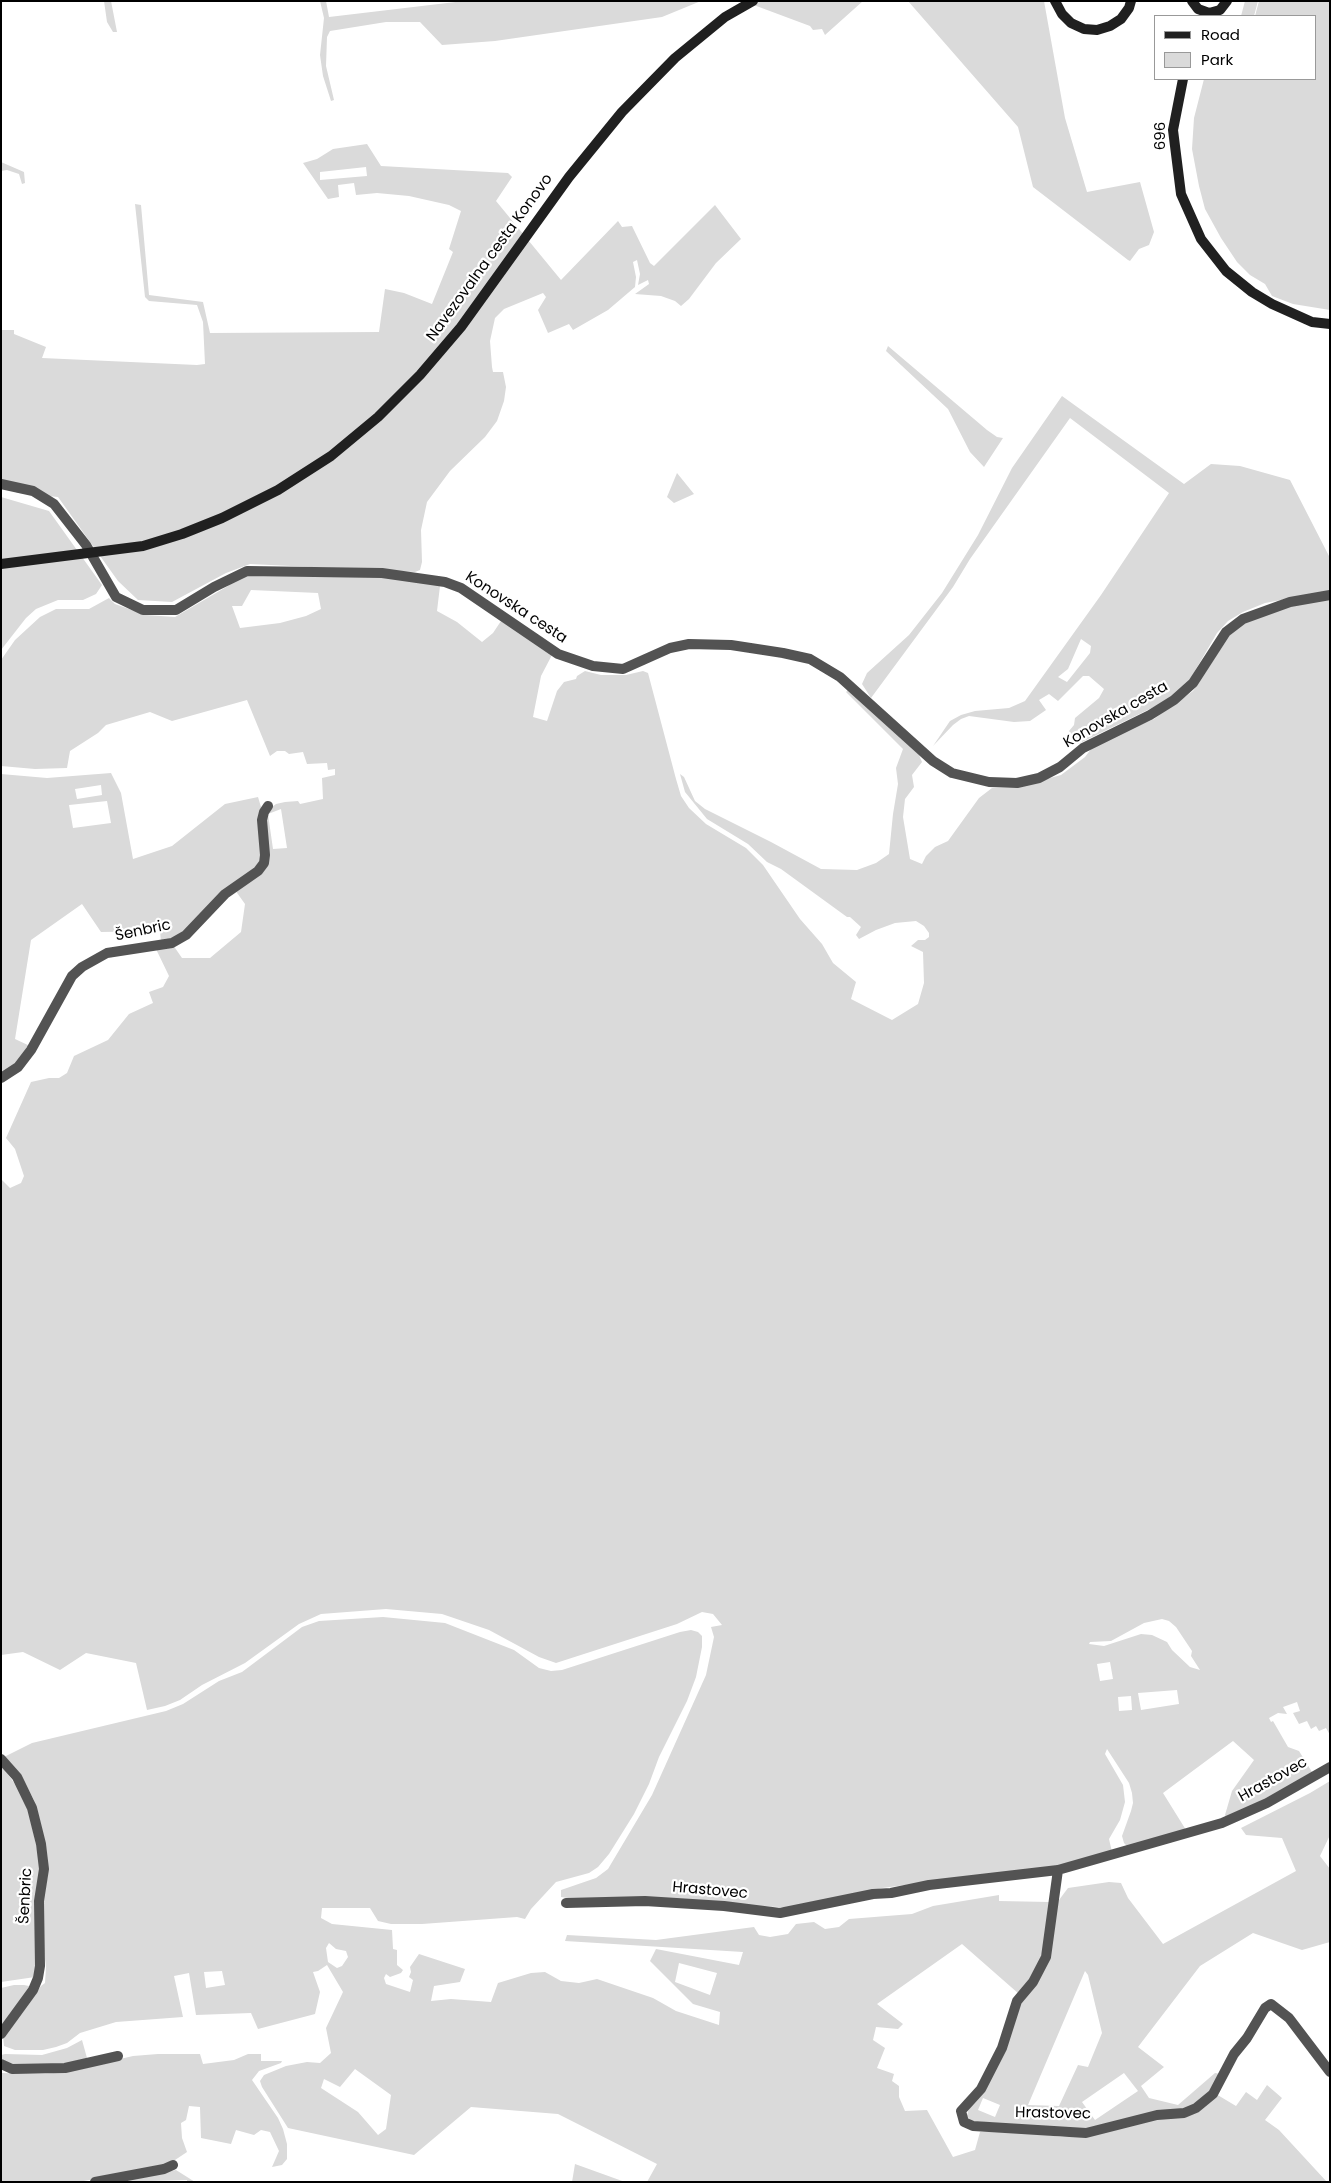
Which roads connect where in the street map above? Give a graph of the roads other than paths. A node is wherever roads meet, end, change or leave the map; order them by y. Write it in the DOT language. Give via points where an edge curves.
graph roads {
  1 [pos="753,1"];
  2 [pos="1227,1"];
  3 [pos="1055,2"];
  4 [pos="1193,3"];
  5 [pos="1133,4"];
  6 [pos="1214,14"];
  7 [pos="1183,80"];
  8 [pos="1330,324"];
  9 [pos="1,484"];
  10 [pos="90,553"];
  11 [pos="1,564"];
  12 [pos="1330,595"];
  13 [pos="268,806"];
  14 [pos="1,1078"];
  15 [pos="1,1759"];
  16 [pos="1330,1767"];
  17 [pos="1058,1870"];
  18 [pos="566,1903"];
  19 [pos="1,2034"];
  20 [pos="118,2056"];
  21 [pos="1,2064"];
  22 [pos="1330,2072"];
  23 [pos="173,2165"];
  24 [pos="95,2182"];
  1 -- 10 [label="main road, Navezovalna cesta Konovo" via="725,17 675,58 622,112 569,177 461,327 378,417 331,456 278,490 222,518 143,546"];
  2 -- 6 [label="main road"];
  3 -- 5 [label="main road" via="1071,23 1097,30 1121,19"];
  4 -- 6 [label="main road" via="1203,12"];
  7 -- 8 [label="main road, 696 / 696" via="1174,130 1180,194 1201,239 1226,271 1252,292 1312,322"];
  9 -- 10 [label="street, Konovska cesta" via="32,492 54,504"];
  10 -- 11 [label="main road, Navezovalna cesta Konovo"];
  10 -- 12 [label="street, Konovska cesta" via="116,597 143,610 176,610 247,571 382,573 445,582 461,588 558,654 593,666 623,669 670,648 689,644 731,645 784,652 810,659 840,677 933,761 952,773 990,782 1017,783 1038,778 1060,767 1083,748 1174,700 1193,683 1226,632 1243,619 1290,602"];
  13 -- 14 [label="street, Šenbric" via="262,820 264,863 258,871 226,894 186,935 172,943 107,953 82,967 72,976 31,1050 18,1067"];
  15 -- 19 [label="street, Šenbric" via="16,1777 32,1808 44,1868 38,1978"];
  16 -- 17 [label="street, Hrastovec" via="1267,1803 1222,1823"];
  17 -- 18 [label="street, Hrastovec" via="929,1885 780,1913 646,1901"];
  17 -- 22 [label="street, Hrastovec" via="1046,1957 1017,2001 1002,2048 981,2089 961,2110 964,2122 973,2126 1086,2133 1184,2113 1213,2094 1234,2054 1271,2004 1290,2018"];
  20 -- 21 [label="street" via="66,2068 12,2069"];
  23 -- 24 [label="street"];
}
